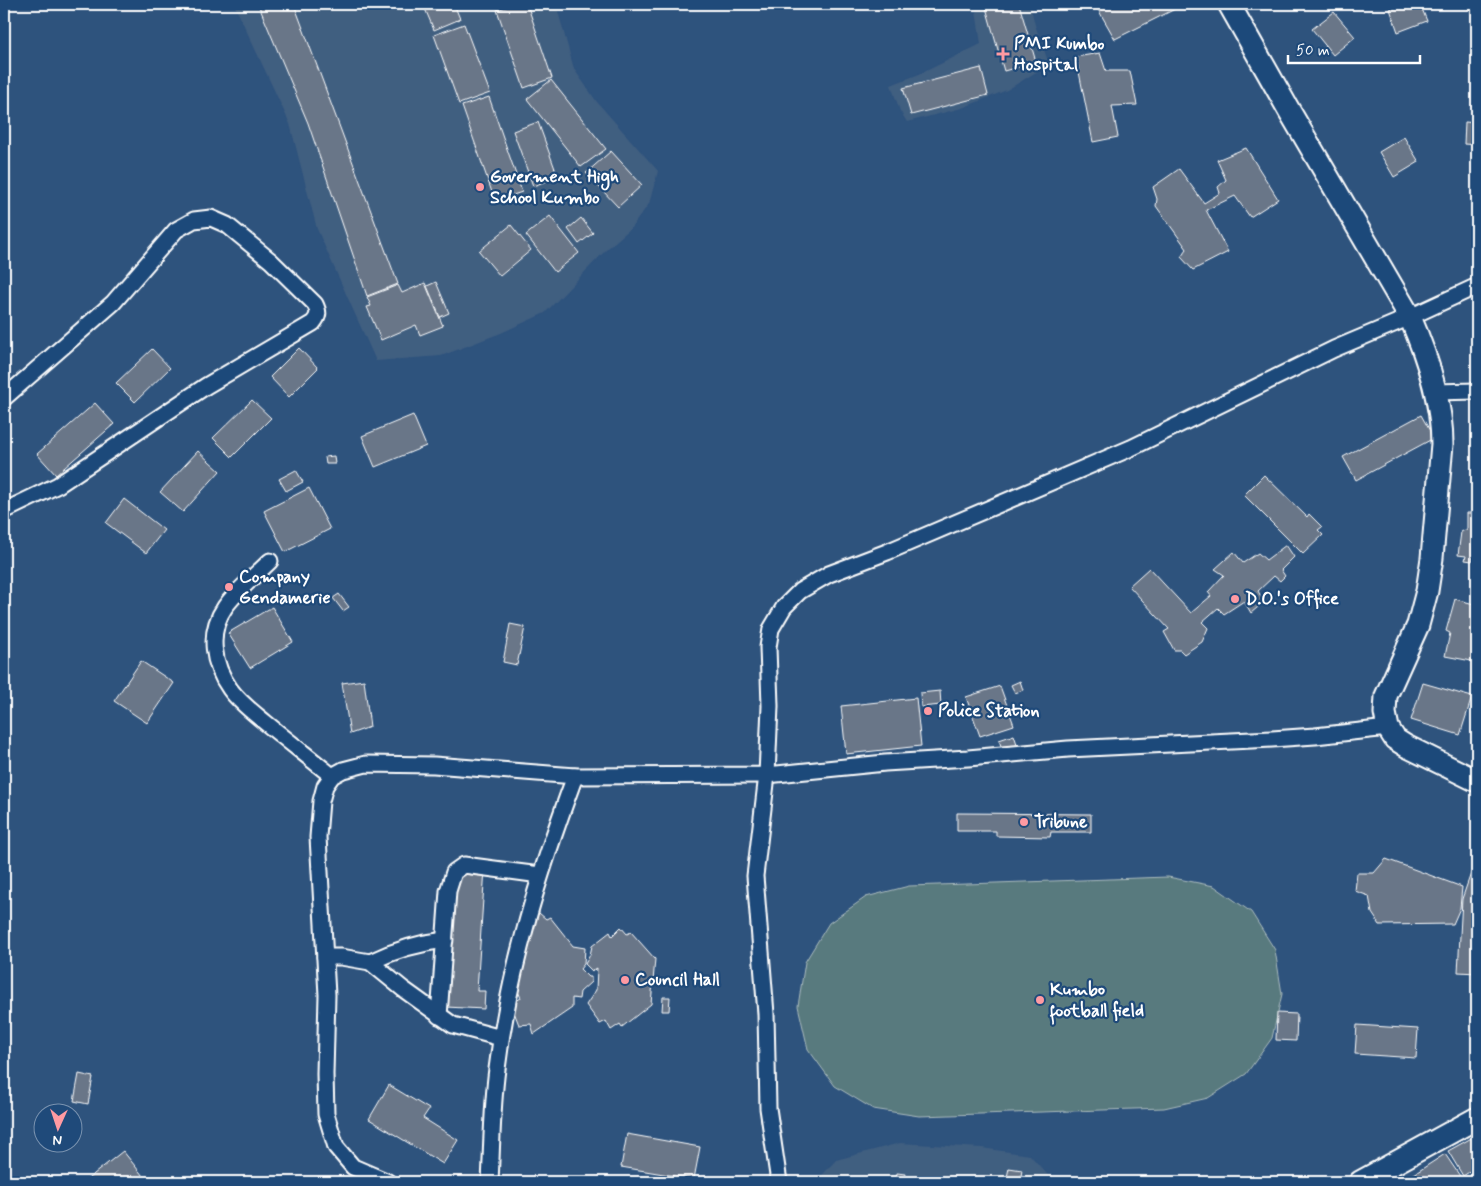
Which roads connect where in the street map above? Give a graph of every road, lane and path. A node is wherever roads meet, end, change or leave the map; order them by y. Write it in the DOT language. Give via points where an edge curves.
graph roads {
  1 [pos="1229,4"];
  2 [pos="1477,286"];
  3 [pos="1410,317"];
  4 [pos="1477,391"];
  5 [pos="1434,392"];
  6 [pos="4,398"];
  7 [pos="4,511"];
  8 [pos="270,561"];
  9 [pos="1388,728"];
  10 [pos="767,775"];
  11 [pos="332,776"];
  12 [pos="575,776"];
  13 [pos="1477,781"];
  14 [pos="540,875"];
  15 [pos="445,940"];
  16 [pos="325,957"];
  17 [pos="370,962"];
  18 [pos="439,1016"];
  19 [pos="501,1038"];
  20 [pos="1477,1118"];
  21 [pos="388,1182"];
  22 [pos="490,1182"];
  23 [pos="779,1182"];
  24 [pos="1360,1182"];
  1 -- 3 [label="street"];
  2 -- 3 [label="street"];
  3 -- 5 [label="street" via="1424,349"];
  3 -- 10 [label="street" via="1334,349 1131,448 829,574 800,591 784,607 771,629 768,647"];
  4 -- 5 [label="street"];
  5 -- 9 [label="street" via="1442,426 1442,444 1431,566 1418,626 1386,696"];
  6 -- 7 [label="street" via="113,303 176,230 194,220 211,218 227,225 271,261 318,310 318,317 313,323 206,386 58,485"];
  8 -- 11 [label="street" via="224,608 214,640 215,657 230,690 244,705"];
  9 -- 10 [label="street" via="1262,740 1068,749"];
  9 -- 13 [label="street" via="1395,739 1406,746"];
  10 -- 12 [label="street"];
  10 -- 23 [label="street" via="755,876 766,1014 768,1108"];
  11 -- 12 [label="street" via="366,764 434,765"];
  11 -- 16 [label="street" via="321,801 318,837"];
  12 -- 14 [label="street"];
  14 -- 15 [label="street" via="464,865 454,872 448,891"];
  14 -- 19 [label="street"];
  15 -- 17 [label="street" via="420,943"];
  15 -- 18 [label="street"];
  16 -- 17 [label="street"];
  16 -- 21 [label="street" via="326,1114 336,1147 353,1167"];
  17 -- 18 [label="street"];
  18 -- 19 [label="street" via="453,1025"];
  19 -- 22 [label="street"];
  20 -- 24 [label="street"];
}
